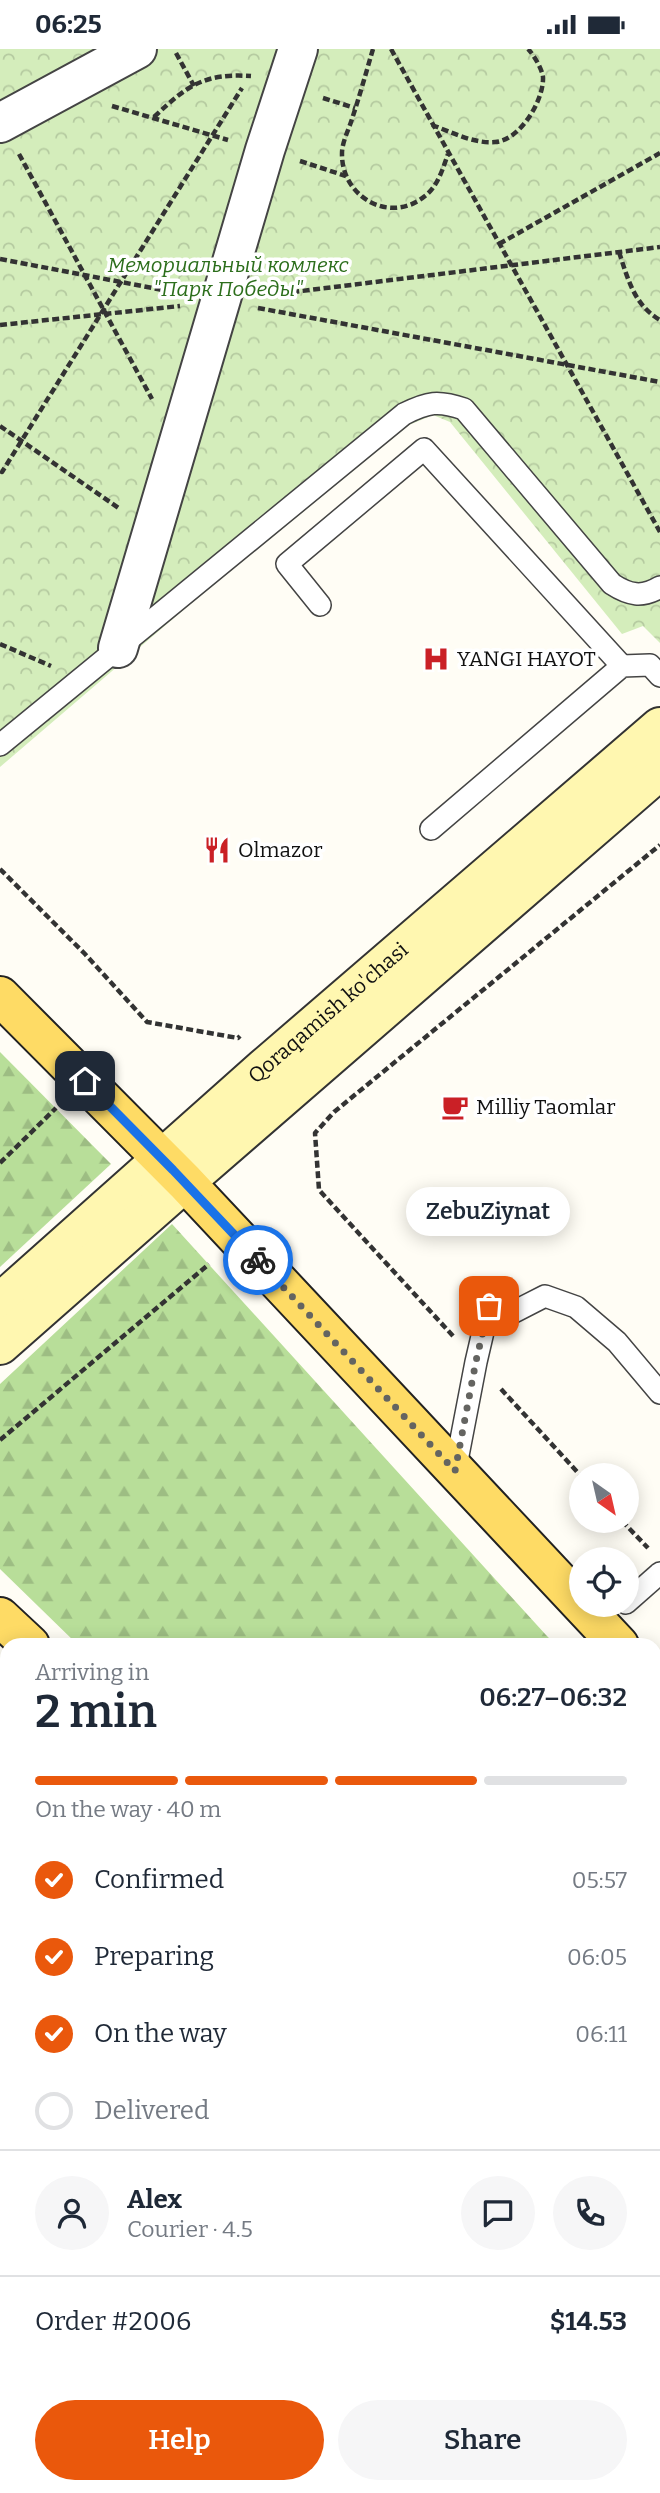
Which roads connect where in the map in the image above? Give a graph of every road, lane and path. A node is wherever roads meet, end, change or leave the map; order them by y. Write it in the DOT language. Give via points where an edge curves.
graph roads {
  1 [pos="137,49"];
  2 [pos="174,49"];
  3 [pos="298,49"];
  4 [pos="373,49"];
  5 [pos="391,49"];
  6 [pos="528,49"];
  7 [pos="256,67"];
  8 [pos="194,86"];
  9 [pos="60,91"];
  10 [pos="1,121"];
  11 [pos="432,125"];
  12 [pos="213,135"];
  13 [pos="265,150"];
  14 [pos="448,153"];
  15 [pos="660,153"];
  16 [pos="346,176"];
  17 [pos="499,244"];
  18 [pos="660,247"];
  19 [pos="619,252"];
  20 [pos="0,259"];
  21 [pos="510,265"];
  22 [pos="85,276"];
  23 [pos="121,282"];
  24 [pos="220,301"];
  25 [pos="104,312"];
  26 [pos="660,320"];
  27 [pos="0,325"];
  28 [pos="566,365"];
  29 [pos="660,382"];
  30 [pos="0,426"];
  31 [pos="21,441"];
  32 [pos="177,446"];
  33 [pos="0,471"];
  34 [pos="153,532"];
  35 [pos="660,532"];
  36 [pos="660,587"];
  37 [pos="320,605"];
  38 [pos="0,644"];
  39 [pos="118,648"];
  40 [pos="622,666"];
  41 [pos="660,676"];
  42 [pos="81,678"];
  43 [pos="660,727"];
  44 [pos="0,745"];
  45 [pos="660,770"];
  46 [pos="431,828"];
  47 [pos="660,845"];
  48 [pos="0,869"];
  49 [pos="0,996"];
  50 [pos="238,1038"];
  51 [pos="56,1108"];
  52 [pos="0,1163"];
  53 [pos="173,1170"];
  54 [pos="209,1264"];
  55 [pos="0,1303"];
  56 [pos="0,1345"];
  57 [pos="476,1361"];
  58 [pos="660,1393"];
  59 [pos="0,1440"];
  60 [pos="569,1463"];
  61 [pos="455,1471"];
  62 [pos="633,1533"];
  63 [pos="650,1552"];
  64 [pos="660,1573"];
  65 [pos="0,1617"];
  66 [pos="618,1620"];
  67 [pos="22,1638"];
  1 -- 9 [label="street"];
  2 -- 8 [label="path"];
  3 -- 13 [label="street"];
  4 -- 16 [label="path" via="341,152"];
  5 -- 11 [label="path"];
  6 -- 11 [label="path" via="543,77 536,106 523,128 496,143"];
  7 -- 12 [label="path"];
  9 -- 10 [label="street"];
  9 -- 12 [label="path"];
  10 -- 22 [label="path"];
  11 -- 14 [label="path"];
  12 -- 13 [label="path"];
  12 -- 23 [label="path"];
  13 -- 16 [label="path"];
  13 -- 24 [label="street"];
  14 -- 16 [label="path" via="441,175 426,196 405,207 378,207 360,198"];
  14 -- 17 [label="path"];
  15 -- 17 [label="path"];
  17 -- 21 [label="path"];
  18 -- 19 [label="path"];
  19 -- 21 [label="path"];
  19 -- 26 [label="path" via="631,291 648,313"];
  20 -- 22 [label="path"];
  21 -- 24 [label="path"];
  21 -- 28 [label="path"];
  22 -- 23 [label="path"];
  22 -- 25 [label="path"];
  23 -- 24 [label="path"];
  23 -- 25 [label="path"];
  24 -- 25 [label="path"];
  24 -- 28 [label="path"];
  24 -- 32 [label="street"];
  25 -- 27 [label="path"];
  25 -- 31 [label="path"];
  25 -- 32 [label="path"];
  28 -- 29 [label="path"];
  28 -- 35 [label="path"];
  30 -- 31 [label="path"];
  31 -- 33 [label="path"];
  31 -- 34 [label="path"];
  32 -- 34 [label="street"];
  34 -- 39 [label="street"];
  36 -- 39 [label="lane" via="638,595 612,584 464,409 445,403 425,404 404,414"];
  37 -- 40 [label="lane" via="287,564 424,449"];
  38 -- 42 [label="path"];
  39 -- 42 [label="lane"];
  40 -- 41 [label="lane" via="650,664"];
  40 -- 46 [label="lane"];
  42 -- 44 [label="lane"];
  43 -- 53 [label="main road, Qoraqamish ko'chasi"];
  45 -- 53 [label="main road, Qoraqamish ko'chasi"];
  47 -- 57 [label="path" via="334,1112 315,1133 319,1190"];
  48 -- 50 [label="path" via="147,1022"];
  49 -- 53 [label="main road"];
  51 -- 52 [label="path"];
  53 -- 55 [label="main road, Qoraqamish ko'chasi"];
  53 -- 56 [label="main road, Qoraqamish ko'chasi"];
  53 -- 61 [label="main road"];
  54 -- 59 [label="path"];
  57 -- 58 [label="lane" via="495,1313 545,1296 576,1307 617,1342"];
  57 -- 60 [label="path"];
  57 -- 61 [label="lane"];
  61 -- 66 [label="main road"];
  62 -- 63 [label="path"];
  64 -- 66 [label="lane"];
  65 -- 67 [label="main road"];
}
